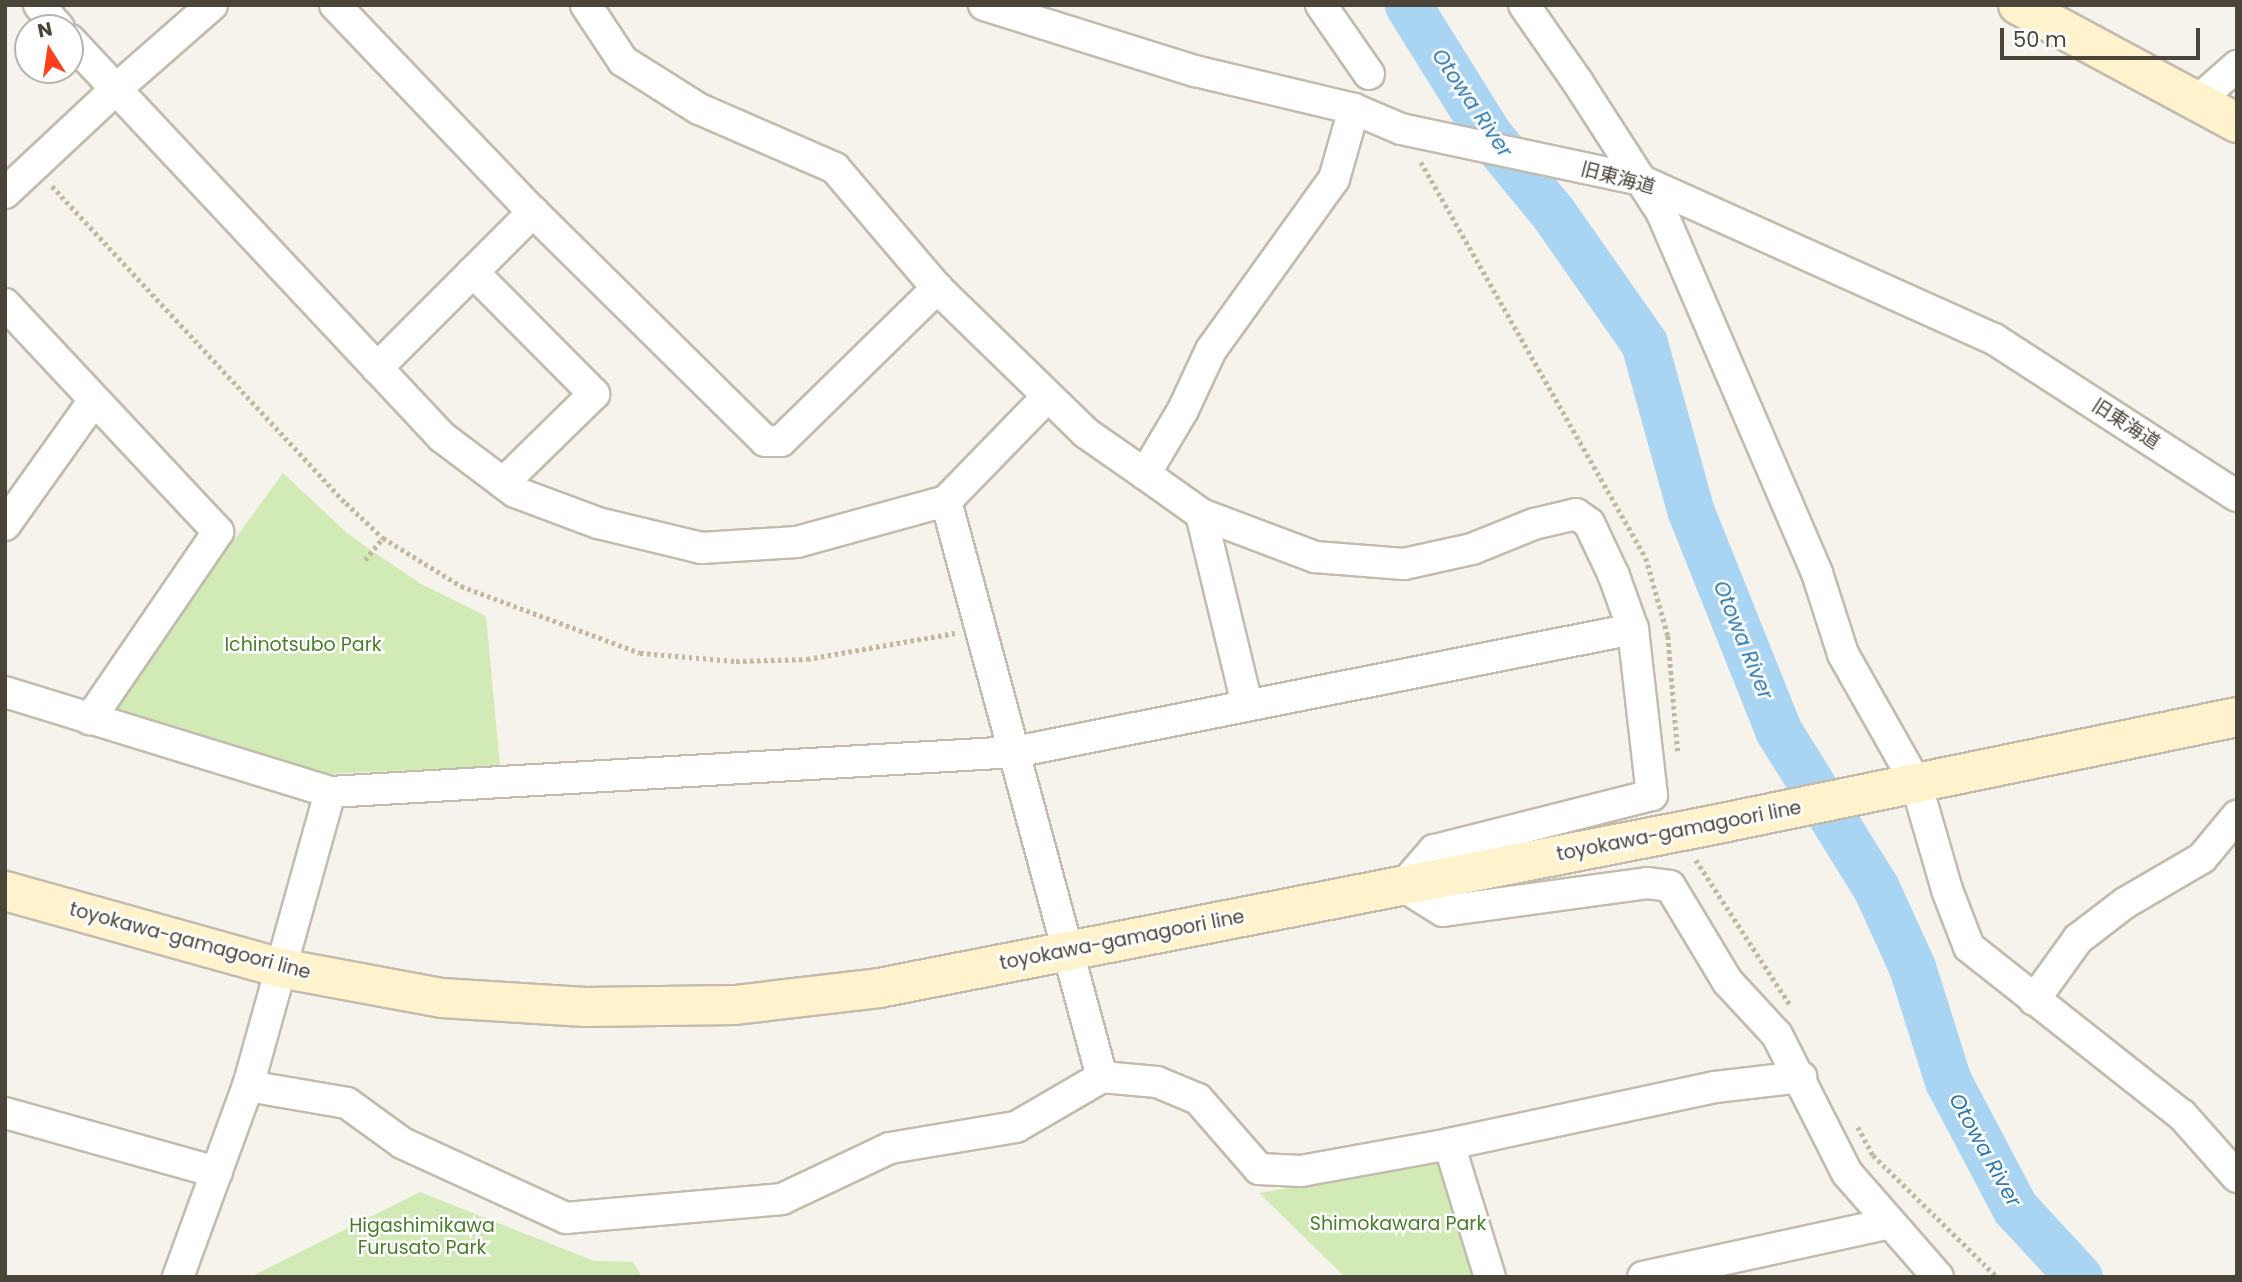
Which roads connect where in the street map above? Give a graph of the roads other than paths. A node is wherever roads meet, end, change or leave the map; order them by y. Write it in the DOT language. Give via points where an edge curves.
graph roads {
  1 [pos="212,5"];
  2 [pos="335,5"];
  3 [pos="586,5"];
  4 [pos="984,5"];
  5 [pos="1321,5"];
  6 [pos="1524,5"];
  7 [pos="2018,5"];
  8 [pos="84,56"];
  9 [pos="2237,66"];
  10 [pos="1369,74"];
  11 [pos="115,90"];
  12 [pos="2196,102"];
  13 [pos="1354,109"];
  14 [pos="2237,122"];
  15 [pos="1628,177"];
  16 [pos="5,192"];
  17 [pos="533,212"];
  18 [pos="473,272"];
  19 [pos="937,288"];
  20 [pos="5,304"];
  21 [pos="377,368"];
  22 [pos="1047,397"];
  23 [pos="94,400"];
  24 [pos="1145,474"];
  25 [pos="503,483"];
  26 [pos="2237,496"];
  27 [pos="946,501"];
  28 [pos="1201,514"];
  29 [pos="5,525"];
  30 [pos="1633,629"];
  31 [pos="5,692"];
  32 [pos="1247,704"];
  33 [pos="2237,717"];
  34 [pos="90,719"];
  35 [pos="1015,752"];
  36 [pos="1908,785"];
  37 [pos="330,792"];
  38 [pos="2237,816"];
  39 [pos="1403,886"];
  40 [pos="5,891"];
  41 [pos="1068,950"];
  42 [pos="280,968"];
  43 [pos="2034,1000"];
  44 [pos="1102,1077"];
  45 [pos="1801,1077"];
  46 [pos="248,1086"];
  47 [pos="5,1113"];
  48 [pos="1449,1144"];
  49 [pos="2232,1163"];
  50 [pos="217,1172"];
  51 [pos="1890,1223"];
  52 [pos="178,1277"];
  53 [pos="1490,1277"];
  54 [pos="1643,1277"];
  55 [pos="1938,1277"];
  1 -- 11 [label="street"];
  2 -- 17 [label="street"];
  3 -- 19 [label="street" via="624,61 634,68 698,109 835,168"];
  4 -- 13 [label="street, 旧東海道" via="1195,71"];
  5 -- 10 [label="street"];
  6 -- 15 [label="street" via="1577,81"];
  7 -- 12 [label="main road"];
  8 -- 11 [label="street"];
  9 -- 12 [label="street"];
  11 -- 16 [label="street"];
  11 -- 21 [label="street"];
  12 -- 14 [label="main road"];
  13 -- 15 [label="street, 旧東海道" via="1401,129"];
  13 -- 24 [label="street" via="1334,179 1211,350"];
  15 -- 26 [label="street, 旧東海道" via="1994,339"];
  15 -- 36 [label="street" via="1662,214 1811,560 1843,654"];
  17 -- 18 [label="street"];
  17 -- 19 [label="street" via="765,441 780,441"];
  18 -- 21 [label="street"];
  18 -- 25 [label="street" via="594,394"];
  19 -- 22 [label="street"];
  20 -- 23 [label="street"];
  21 -- 25 [label="street" via="442,437"];
  22 -- 24 [label="street" via="1086,433"];
  22 -- 27 [label="street"];
  23 -- 29 [label="street"];
  23 -- 34 [label="street" via="218,532"];
  24 -- 28 [label="street"];
  25 -- 27 [label="street" via="515,492 598,523 701,548 797,542"];
  27 -- 35 [label="street"];
  28 -- 30 [label="street" via="1315,557 1404,564 1472,549 1534,524 1576,514 1589,523"];
  28 -- 32 [label="street"];
  30 -- 32 [label="street"];
  30 -- 39 [label="street" via="1652,795 1434,850"];
  31 -- 34 [label="street"];
  32 -- 35 [label="street"];
  33 -- 36 [label="main road, toyokawa-gamagoori line"];
  34 -- 37 [label="street"];
  35 -- 37 [label="street"];
  35 -- 41 [label="street"];
  36 -- 39 [label="main road, toyokawa-gamagoori line"];
  36 -- 43 [label="street" via="1969,947"];
  37 -- 42 [label="street"];
  38 -- 43 [label="street" via="2202,858 2125,903 2078,939"];
  39 -- 41 [label="main road, toyokawa-gamagoori line"];
  39 -- 45 [label="street" via="1443,911 1647,883 1670,886 1728,982 1777,1035"];
  40 -- 42 [label="main road, toyokawa-gamagoori line"];
  41 -- 42 [label="main road, toyokawa-gamagoori line" via="879,988 735,1005 586,1007 442,998"];
  41 -- 44 [label="street"];
  42 -- 46 [label="street"];
  43 -- 49 [label="street" via="2182,1115"];
  44 -- 46 [label="street" via="1016,1127 890,1148 782,1199 566,1219 402,1143 347,1103"];
  44 -- 48 [label="street" via="1157,1082 1198,1099 1259,1169 1301,1171"];
  45 -- 48 [label="street" via="1715,1087"];
  45 -- 51 [label="street" via="1847,1173"];
  46 -- 50 [label="street"];
  47 -- 50 [label="street"];
  48 -- 53 [label="street"];
  50 -- 52 [label="street"];
  51 -- 54 [label="street"];
  51 -- 55 [label="street"];
}
